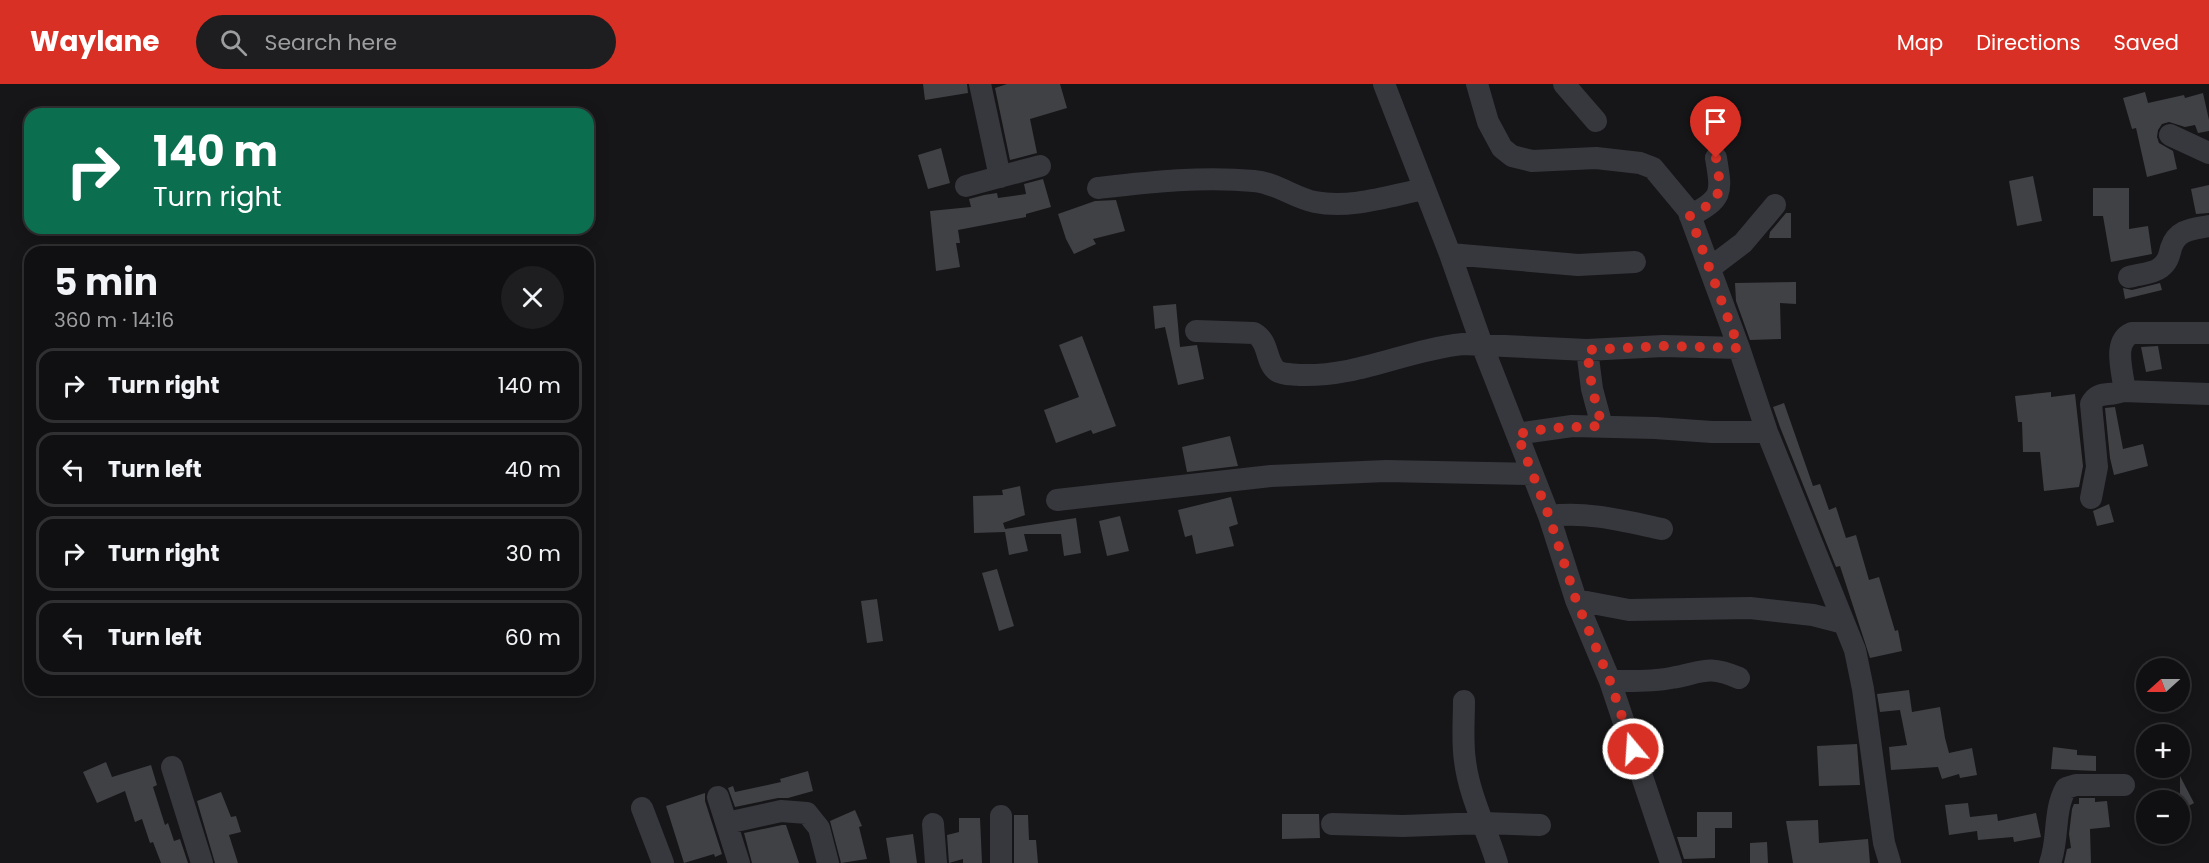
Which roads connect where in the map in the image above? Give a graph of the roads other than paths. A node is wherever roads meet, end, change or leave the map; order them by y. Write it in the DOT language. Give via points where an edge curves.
graph roads {
  1 [pos="980,84"];
  2 [pos="1384,84"];
  3 [pos="1477,84"];
  4 [pos="1564,84"];
  5 [pos="1596,121"];
  6 [pos="2170,135"];
  7 [pos="2209,153"];
  8 [pos="1716,158"];
  9 [pos="1040,166"];
  10 [pos="1000,177"];
  11 [pos="966,186"];
  12 [pos="1098,188"];
  13 [pos="1424,189"];
  14 [pos="1775,205"];
  15 [pos="1690,216"];
  16 [pos="2209,226"];
  17 [pos="1450,254"];
  18 [pos="1635,262"];
  19 [pos="1710,268"];
  20 [pos="2129,277"];
  21 [pos="1196,331"];
  22 [pos="2209,333"];
  23 [pos="1482,345"];
  24 [pos="1739,348"];
  25 [pos="1587,350"];
  26 [pos="2122,391"];
  27 [pos="2209,394"];
  28 [pos="1602,426"];
  29 [pos="1767,432"];
  30 [pos="1517,434"];
  31 [pos="1532,474"];
  32 [pos="2091,498"];
  33 [pos="1057,500"];
  34 [pos="1549,516"];
  35 [pos="1662,529"];
  36 [pos="1576,600"];
  37 [pos="1844,623"];
  38 [pos="1739,678"];
  39 [pos="1610,681"];
  40 [pos="1464,701"];
  41 [pos="172,767"];
  42 [pos="2124,785"];
  43 [pos="718,797"];
  44 [pos="642,808"];
  45 [pos="1001,816"];
  46 [pos="1484,823"];
  47 [pos="727,824"];
  48 [pos="933,824"];
  49 [pos="1332,824"];
  50 [pos="1540,825"];
  51 [pos="732,862"];
  52 [pos="202,863"];
  53 [pos="663,863"];
  54 [pos="828,863"];
  55 [pos="936,863"];
  56 [pos="1001,863"];
  57 [pos="1497,863"];
  58 [pos="1671,863"];
  59 [pos="1890,863"];
  60 [pos="2050,863"];
  1 -- 10 [label="street"];
  2 -- 13 [label="street"];
  3 -- 15 [label="street" via="1488,122 1502,148 1512,156 1532,161 1596,158 1640,163 1653,168"];
  4 -- 5 [label="street"];
  6 -- 7 [label="street"];
  8 -- 15 [label="street" via="1720,183 1717,198"];
  9 -- 10 [label="street"];
  10 -- 11 [label="street"];
  12 -- 13 [label="street" via="1220,178 1259,181 1312,202 1330,204"];
  13 -- 17 [label="street"];
  14 -- 19 [label="street" via="1743,243"];
  15 -- 19 [label="street"];
  16 -- 20 [label="street" via="2181,233 2158,270"];
  17 -- 18 [label="street" via="1578,265"];
  17 -- 23 [label="street"];
  19 -- 24 [label="street"];
  21 -- 23 [label="street" via="1254,333 1261,337 1272,365 1284,374 1336,374 1443,346"];
  22 -- 26 [label="street" via="2126,335 2120,345"];
  23 -- 25 [label="street"];
  23 -- 30 [label="street"];
  24 -- 25 [label="street"];
  24 -- 29 [label="street"];
  25 -- 28 [label="street"];
  26 -- 27 [label="street"];
  26 -- 32 [label="street" via="2099,394 2091,404 2097,467"];
  28 -- 29 [label="street"];
  28 -- 30 [label="street"];
  29 -- 37 [label="street"];
  30 -- 31 [label="street"];
  31 -- 33 [label="street" via="1386,471 1271,476"];
  31 -- 34 [label="street"];
  34 -- 35 [label="street" via="1591,515"];
  34 -- 36 [label="street"];
  36 -- 37 [label="street" via="1629,610 1750,608 1813,615"];
  36 -- 39 [label="street"];
  37 -- 59 [label="street" via="1860,671"];
  38 -- 39 [label="street" via="1709,669 1646,682"];
  39 -- 58 [label="street"];
  40 -- 46 [label="street" via="1465,763"];
  41 -- 52 [label="street"];
  42 -- 60 [label="street" via="2066,788 2058,808 2056,848"];
  43 -- 47 [label="street"];
  44 -- 53 [label="street"];
  45 -- 56 [label="street"];
  46 -- 49 [label="street"];
  46 -- 50 [label="street"];
  46 -- 57 [label="street"];
  47 -- 51 [label="street"];
  47 -- 54 [label="street" via="781,811 807,813 819,828"];
  48 -- 55 [label="street"];
}
